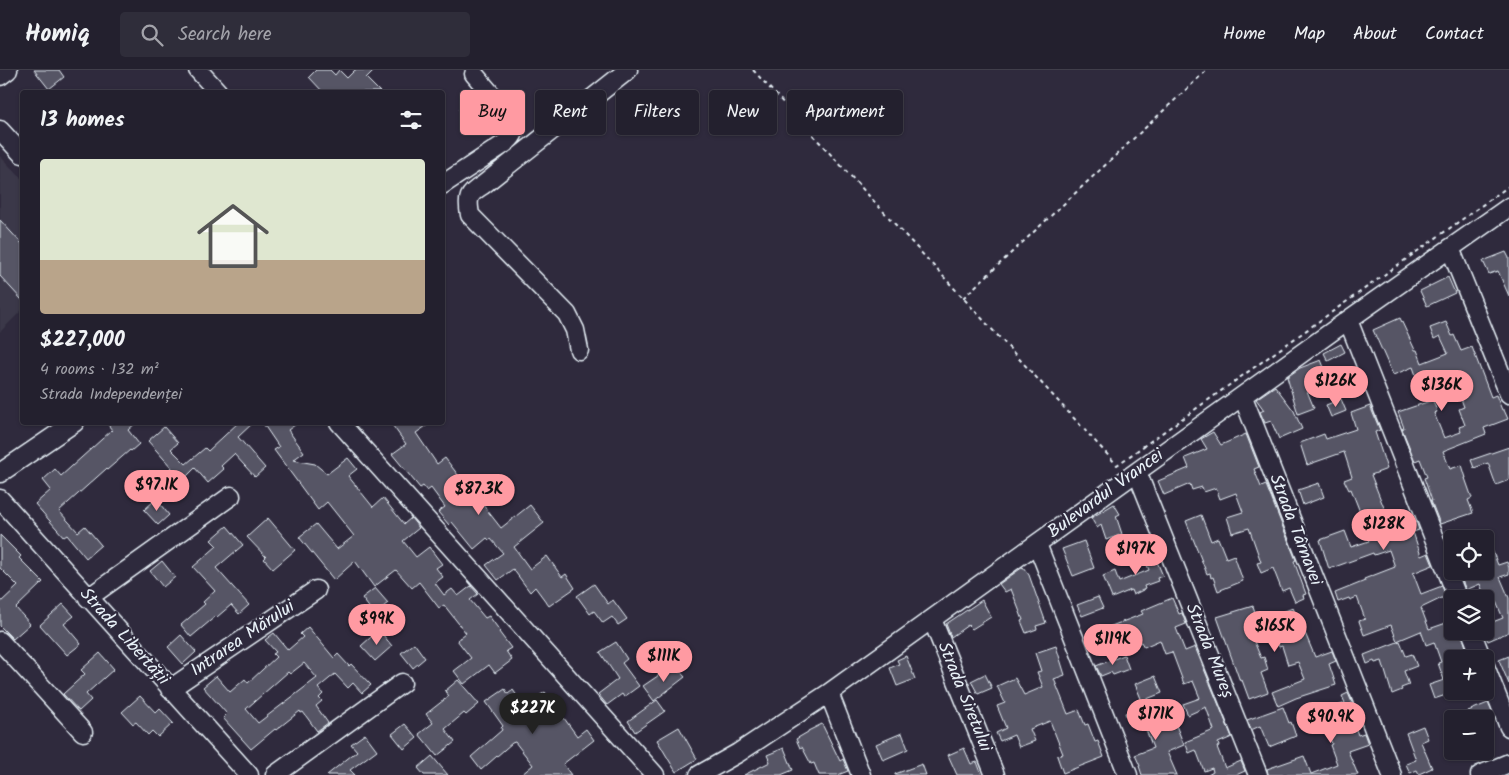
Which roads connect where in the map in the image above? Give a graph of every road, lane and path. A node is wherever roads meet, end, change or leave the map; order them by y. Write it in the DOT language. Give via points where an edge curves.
graph roads {
  1 [pos="8,70"];
  2 [pos="198,70"];
  3 [pos="628,70"];
  4 [pos="753,70"];
  5 [pos="1207,70"];
  6 [pos="474,74"];
  7 [pos="0,76"];
  8 [pos="216,90"];
  9 [pos="0,130"];
  10 [pos="20,152"];
  11 [pos="445,183"];
  12 [pos="1509,186"];
  13 [pos="1509,207"];
  14 [pos="1450,248"];
  15 [pos="963,298"];
  16 [pos="1348,320"];
  17 [pos="579,350"];
  18 [pos="1509,394"];
  19 [pos="1243,396"];
  20 [pos="72,425"];
  21 [pos="342,425"];
  22 [pos="1137,472"];
  23 [pos="0,473"];
  24 [pos="232,496"];
  25 [pos="0,499"];
  26 [pos="1037,544"];
  27 [pos="316,590"];
  28 [pos="1454,590"];
  29 [pos="88,598"];
  30 [pos="932,620"];
  31 [pos="0,640"];
  32 [pos="402,683"];
  33 [pos="1494,688"];
  34 [pos="170,689"];
  35 [pos="829,693"];
  36 [pos="1509,726"];
  37 [pos="83,732"];
  38 [pos="1509,763"];
  39 [pos="249,775"];
  40 [pos="275,775"];
  41 [pos="655,775"];
  42 [pos="699,775"];
  43 [pos="861,775"];
  44 [pos="995,775"];
  45 [pos="1128,775"];
  46 [pos="1258,775"];
  47 [pos="1392,775"];
  48 [pos="1480,775"];
  1 -- 7 [label="street"];
  2 -- 8 [label="street"];
  3 -- 17 [label="street" via="472,192 468,202 470,215 567,314 575,330"];
  4 -- 15 [label="path"];
  5 -- 15 [label="path"];
  6 -- 11 [label="street" via="514,122 514,133 504,144"];
  9 -- 10 [label="street"];
  12 -- 15 [label="path" via="1116,465"];
  13 -- 14 [label="street, Bulevardul Vrancei"];
  14 -- 16 [label="street, Bulevardul Vrancei"];
  14 -- 18 [label="street"];
  16 -- 19 [label="street, Bulevardul Vrancei"];
  16 -- 28 [label="street"];
  19 -- 22 [label="street, Bulevardul Vrancei"];
  19 -- 47 [label="street, Strada Târnavei"];
  20 -- 23 [label="street"];
  21 -- 41 [label="street"];
  22 -- 26 [label="street, Bulevardul Vrancei"];
  22 -- 46 [label="street, Strada Mureș"];
  24 -- 29 [label="street"];
  25 -- 29 [label="street, Strada Libertății"];
  26 -- 30 [label="street, Bulevardul Vrancei"];
  26 -- 45 [label="street"];
  27 -- 34 [label="street, Intrarea Mărului"];
  29 -- 34 [label="street, Strada Libertății"];
  30 -- 35 [label="street, Bulevardul Vrancei"];
  30 -- 44 [label="street, Strada Siretului"];
  31 -- 37 [label="street"];
  32 -- 40 [label="street"];
  33 -- 36 [label="street"];
  34 -- 39 [label="street, Strada Libertății"];
  35 -- 42 [label="street, Bulevardul Vrancei" via="738,754"];
  35 -- 43 [label="street"];
  38 -- 48 [label="street"];
}
